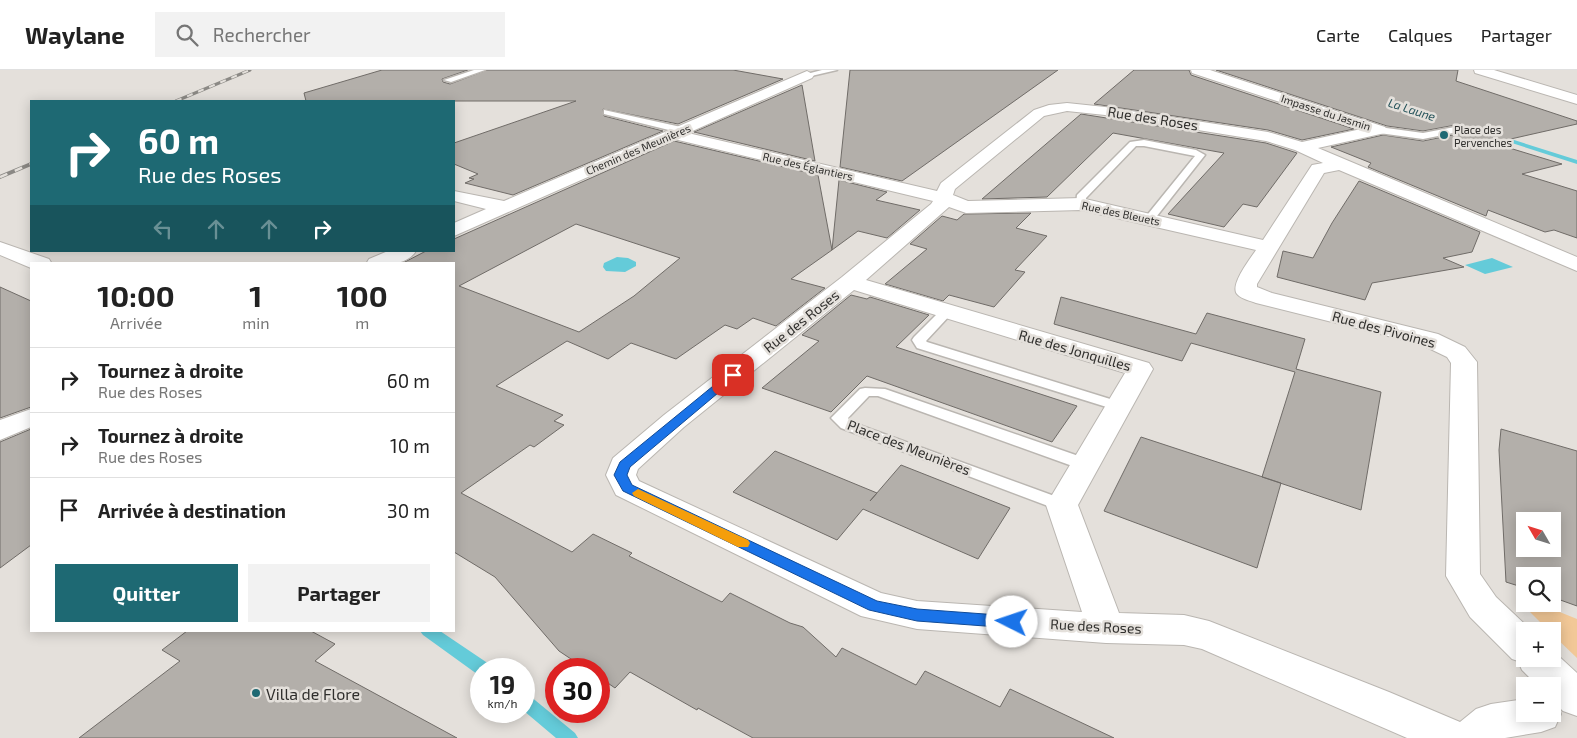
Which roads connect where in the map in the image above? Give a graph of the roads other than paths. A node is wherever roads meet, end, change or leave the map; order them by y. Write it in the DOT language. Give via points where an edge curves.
graph roads {
  1 [pos="481,70"];
  2 [pos="790,70"];
  3 [pos="833,70"];
  4 [pos="1197,70"];
  5 [pos="1480,70"];
  6 [pos="807,75"];
  7 [pos="448,80"];
  8 [pos="1577,100"];
  9 [pos="607,112"];
  10 [pos="1460,129"];
  11 [pos="1379,130"];
  12 [pos="677,132"];
  13 [pos="1301,147"];
  14 [pos="1341,164"];
  15 [pos="455,196"];
  16 [pos="944,198"];
  17 [pos="1081,204"];
  18 [pos="504,207"];
  19 [pos="1149,219"];
  20 [pos="455,230"];
  21 [pos="1268,247"];
  22 [pos="0,248"];
  23 [pos="404,252"];
  24 [pos="36,262"];
  25 [pos="382,262"];
  26 [pos="1577,265"];
  27 [pos="850,282"];
  28 [pos="947,312"];
  29 [pos="1118,406"];
  30 [pos="30,418"];
  31 [pos="0,431"];
  32 [pos="1084,464"];
  33 [pos="1062,506"];
  34 [pos="1106,628"];
  35 [pos="1516,639"];
  36 [pos="1544,667"];
  37 [pos="1577,699"];
  38 [pos="1577,708"];
  39 [pos="1561,711"];
  40 [pos="1516,718"];
  41 [pos="1451,738"];
  42 [pos="1472,738"];
  1 -- 7 [label="lane"];
  2 -- 6 [label="street"];
  3 -- 6 [label="lane"];
  4 -- 11 [label="street, Impasse du Jasmin"];
  5 -- 8 [label="street"];
  6 -- 12 [label="street, Chemin des Meunières"];
  9 -- 12 [label="lane"];
  10 -- 11 [label="lane" via="1423,136"];
  11 -- 13 [label="street, Impasse du Jasmin"];
  12 -- 16 [label="street, Rue des Églantiers"];
  12 -- 18 [label="street, Chemin des Meunières"];
  13 -- 14 [label="street, Rue des Roses"];
  13 -- 16 [label="street, Rue des Roses" via="1268,137 1115,112 1059,107 1039,113 947,187"];
  14 -- 21 [label="street, Rue des Pivoines" via="1318,169"];
  14 -- 26 [label="street, Rue des Roses"];
  15 -- 18 [label="street"];
  16 -- 17 [label="street, Rue des Bleuets" via="966,207"];
  16 -- 27 [label="street, Rue des Roses" via="940,207"];
  17 -- 19 [label="street, Rue des Bleuets"];
  17 -- 19 [label="lane" via="1081,197 1133,144 1144,143 1200,155"];
  18 -- 20 [label="street, Chemin des Meunières"];
  19 -- 21 [label="street, Rue des Bleuets"];
  21 -- 35 [label="street, Rue des Pivoines" via="1246,284 1246,291 1429,339 1456,352 1464,362 1463,576 1483,607"];
  22 -- 24 [label="street"];
  23 -- 25 [label="street"];
  27 -- 28 [label="street, Rue des Jonquilles"];
  27 -- 34 [label="street, Rue des Roses" via="624,465 620,475 627,488 874,606 917,615"];
  28 -- 29 [label="street, Rue des Jonquilles" via="1140,369"];
  28 -- 29 [label="lane" via="919,340 922,345"];
  29 -- 32 [label="street, Rue des Jonquilles"];
  30 -- 31 [label="street"];
  32 -- 33 [label="street, Rue des Jonquilles"];
  32 -- 33 [label="lane, Place des Meunières" via="880,392 865,392 839,418 846,425"];
  33 -- 34 [label="street"];
  34 -- 41 [label="street, Rue des Roses" via="1184,630 1209,636"];
  36 -- 37 [label="street"];
  38 -- 39 [label="street"];
  40 -- 42 [label="street" via="1490,722"];
}
